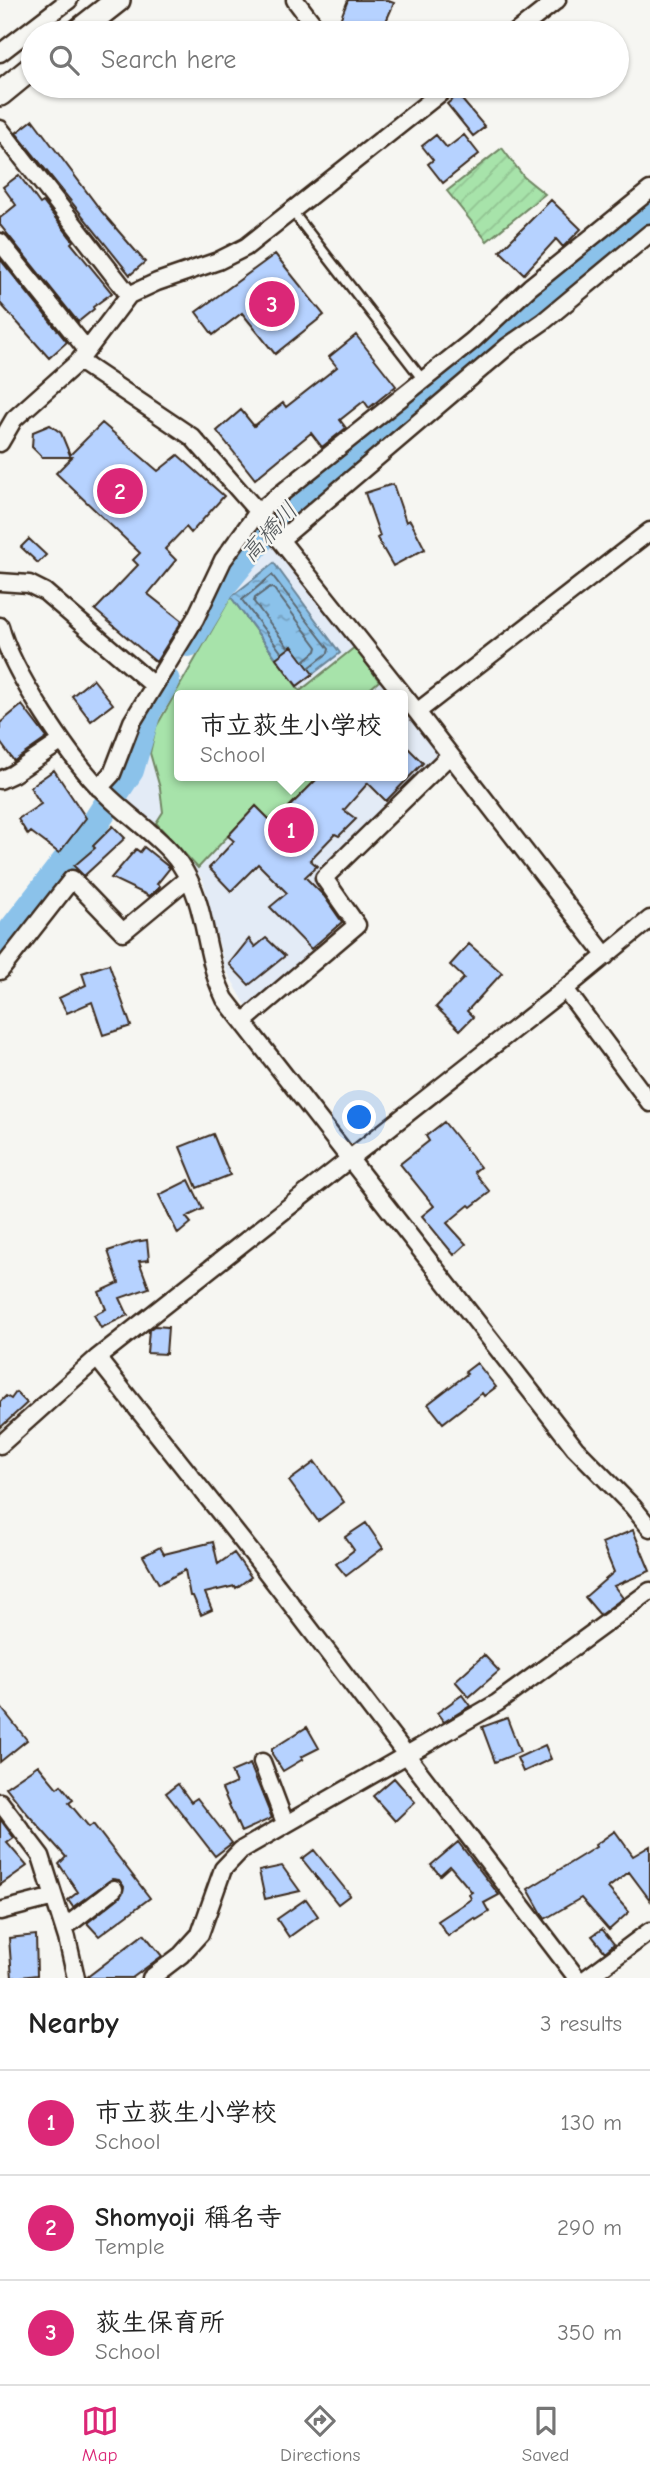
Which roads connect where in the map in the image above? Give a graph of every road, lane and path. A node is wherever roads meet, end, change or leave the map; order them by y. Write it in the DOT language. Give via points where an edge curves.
graph roads {
  1 [pos="69,0"];
  2 [pos="295,0"];
  3 [pos="557,0"];
  4 [pos="114,1"];
  5 [pos="42,21"];
  6 [pos="90,21"];
  7 [pos="311,21"];
  8 [pos="530,21"];
  9 [pos="21,37"];
  10 [pos="0,53"];
  11 [pos="21,77"];
  12 [pos="0,94"];
  13 [pos="434,98"];
  14 [pos="0,129"];
  15 [pos="650,190"];
  16 [pos="292,211"];
  17 [pos="650,233"];
  18 [pos="0,242"];
  19 [pos="129,295"];
  20 [pos="83,356"];
  21 [pos="423,380"];
  22 [pos="0,443"];
  23 [pos="258,512"];
  24 [pos="650,531"];
  25 [pos="280,540"];
  26 [pos="0,582"];
  27 [pos="0,625"];
  28 [pos="153,685"];
  29 [pos="399,690"];
  30 [pos="408,701"];
  31 [pos="417,712"];
  32 [pos="62,741"];
  33 [pos="450,755"];
  34 [pos="0,780"];
  35 [pos="99,788"];
  36 [pos="188,878"];
  37 [pos="650,919"];
  38 [pos="606,956"];
  39 [pos="0,971"];
  40 [pos="565,989"];
  41 [pos="243,1022"];
  42 [pos="650,1103"];
  43 [pos="350,1158"];
  44 [pos="97,1358"];
  45 [pos="0,1445"];
  46 [pos="650,1528"];
  47 [pos="650,1591"];
  48 [pos="407,1757"];
  49 [pos="262,1762"];
  50 [pos="0,1802"];
  51 [pos="285,1823"];
  52 [pos="114,1889"];
  53 [pos="54,1897"];
  54 [pos="0,1911"];
  55 [pos="64,1928"];
  56 [pos="650,1931"];
  57 [pos="76,1978"];
  58 [pos="151,1978"];
  59 [pos="577,1978"];
  60 [pos="587,1978"];
  1 -- 5 [label="street"];
  2 -- 7 [label="street"];
  3 -- 8 [label="street"];
  4 -- 6 [label="main road"];
  9 -- 10 [label="street"];
  11 -- 12 [label="main road"];
  13 -- 16 [label="street"];
  14 -- 19 [label="street"];
  15 -- 21 [label="street"];
  16 -- 19 [label="street" via="246,247"];
  16 -- 21 [label="lane"];
  17 -- 25 [label="street" via="508,346"];
  18 -- 20 [label="street"];
  19 -- 20 [label="street"];
  20 -- 22 [label="street" via="14,419"];
  20 -- 23 [label="street" via="192,437"];
  21 -- 23 [label="street"];
  23 -- 25 [label="street"];
  23 -- 28 [label="street" via="223,561 195,619"];
  24 -- 31 [label="street"];
  25 -- 29 [label="street"];
  26 -- 28 [label="street" via="29,584 45,592"];
  27 -- 32 [label="street" via="19,671"];
  28 -- 35 [label="street" via="132,722 112,774"];
  30 -- 31 [label="street"];
  31 -- 33 [label="street"];
  32 -- 34 [label="street"];
  32 -- 35 [label="street"];
  33 -- 38 [label="street"];
  33 -- 41 [label="street" via="324,878 357,925"];
  35 -- 36 [label="street" via="170,853"];
  36 -- 39 [label="street" via="123,932 72,879"];
  36 -- 41 [label="street" via="199,900 214,971 225,999"];
  37 -- 38 [label="street"];
  38 -- 40 [label="street"];
  40 -- 42 [label="street"];
  40 -- 43 [label="street"];
  41 -- 43 [label="street"];
  43 -- 44 [label="street"];
  43 -- 46 [label="street" via="575,1448"];
  44 -- 45 [label="street"];
  44 -- 48 [label="street"];
  47 -- 48 [label="street" via="497,1703"];
  48 -- 51 [label="street"];
  48 -- 59 [label="street"];
  49 -- 51 [label="street"];
  50 -- 53 [label="street" via="41,1856"];
  51 -- 58 [label="street" via="241,1850 223,1869 200,1934"];
  52 -- 55 [label="street"];
  53 -- 54 [label="street"];
  53 -- 55 [label="street"];
  55 -- 57 [label="street"];
  56 -- 60 [label="street"];
}
